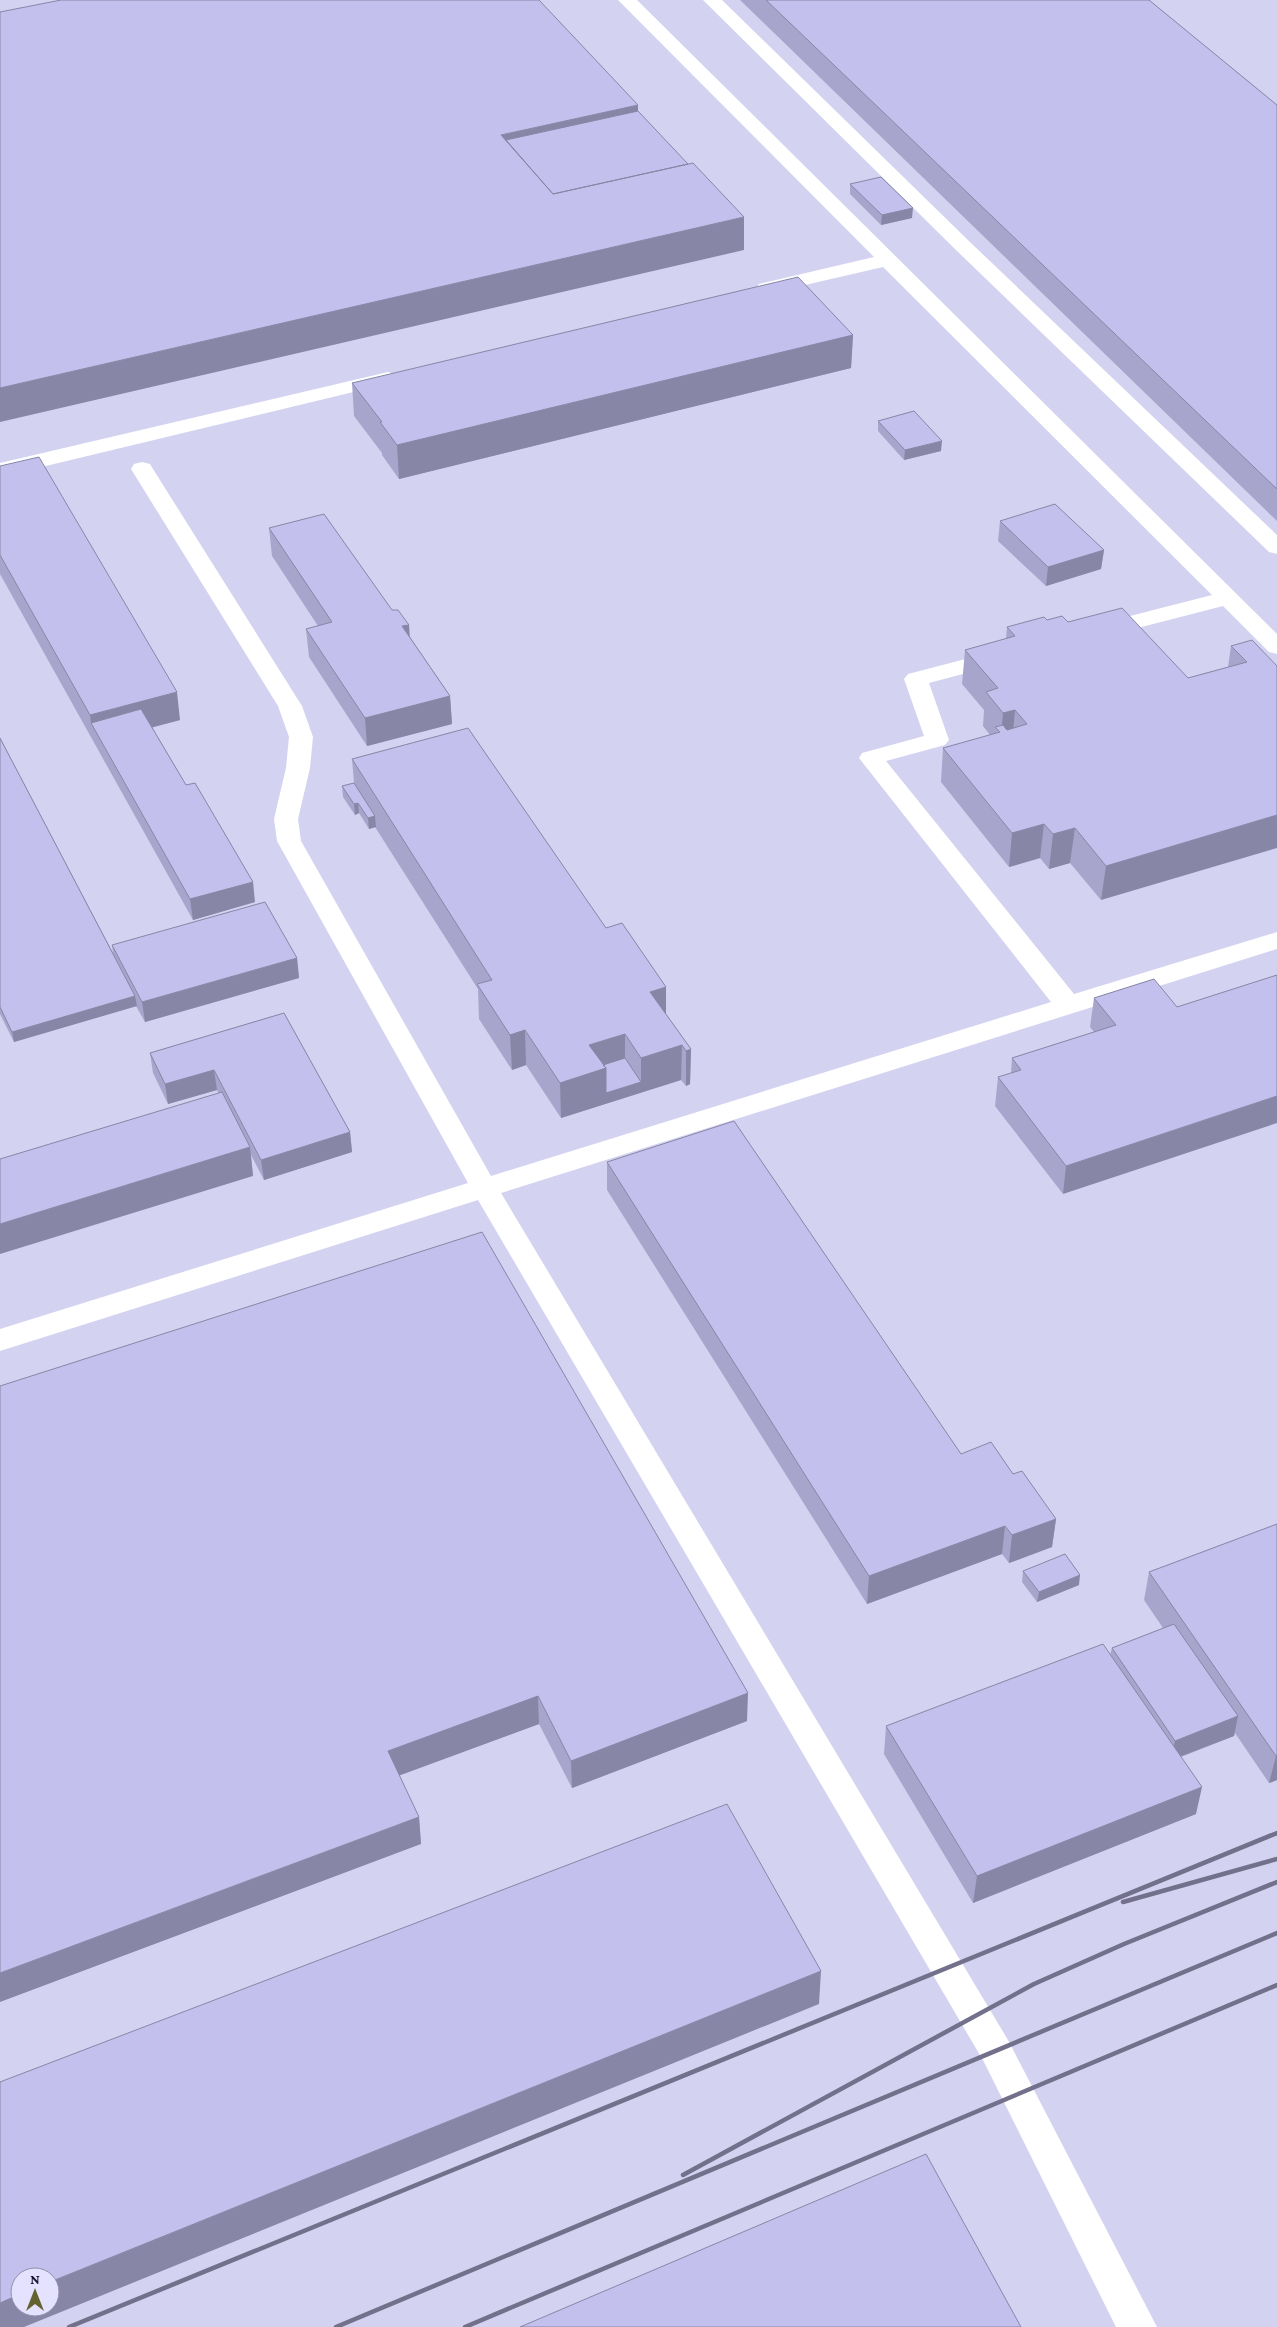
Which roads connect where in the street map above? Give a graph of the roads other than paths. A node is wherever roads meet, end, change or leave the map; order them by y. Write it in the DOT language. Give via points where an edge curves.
graph roads {
  1 [pos="627,0"];
  2 [pos="712,0"];
  3 [pos="886,260"];
  4 [pos="751,292"];
  5 [pos="404,374"];
  6 [pos="142,469"];
  7 [pos="0,470"];
  8 [pos="1277,548"];
  9 [pos="1226,598"];
  10 [pos="1076,637"];
  11 [pos="1277,647"];
  12 [pos="1019,652"];
  13 [pos="1277,940"];
  14 [pos="1069,1006"];
  15 [pos="484,1189"];
  16 [pos="0,1340"];
  17 [pos="1138,2327"];
  1 -- 3 [label="lane"];
  2 -- 8 [label="lane"];
  3 -- 4 [label="lane"];
  3 -- 9 [label="lane"];
  5 -- 7 [label="lane"];
  6 -- 15 [label="lane" via="290,706 301,737 298,768 286,819 289,842"];
  9 -- 10 [label="lane"];
  9 -- 11 [label="lane"];
  12 -- 14 [label="lane" via="916,679 937,740 871,758"];
  13 -- 14 [label="lane"];
  14 -- 15 [label="lane"];
  15 -- 16 [label="lane"];
  15 -- 17 [label="lane" via="996,2051"];
}
